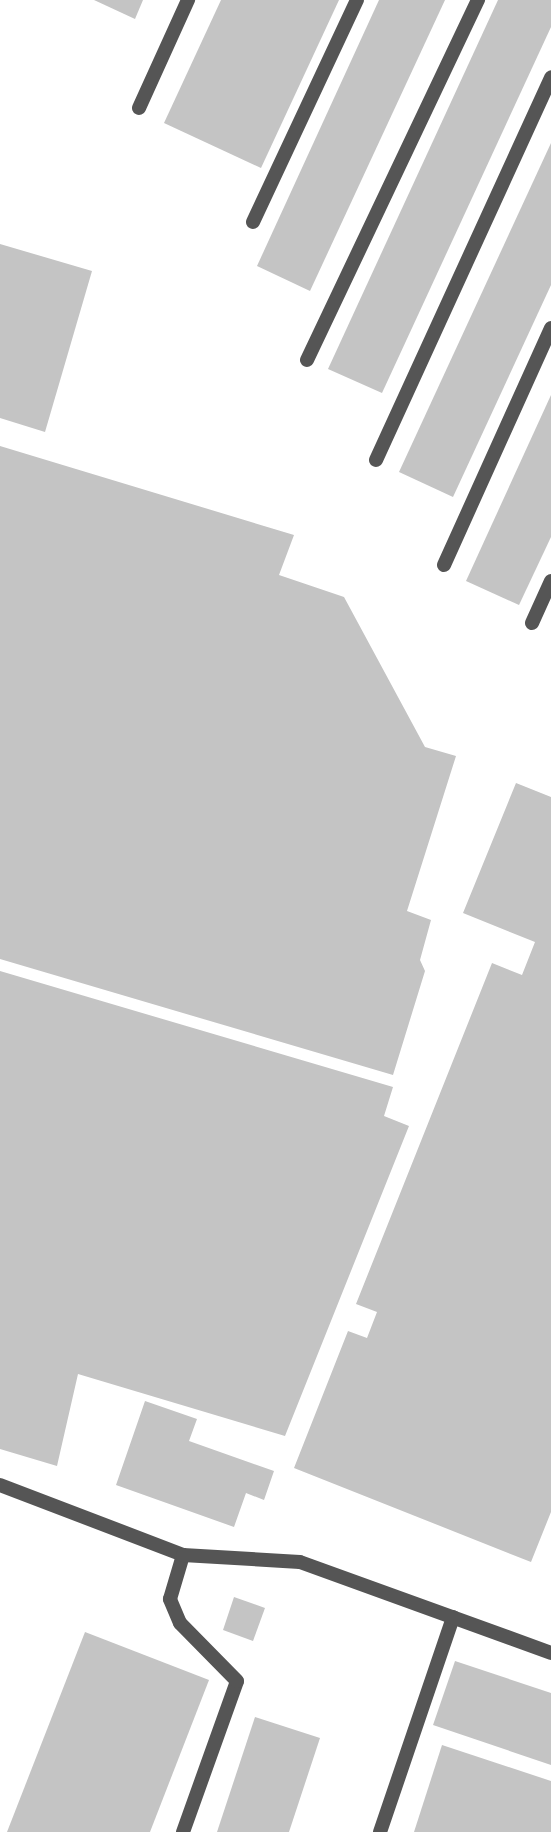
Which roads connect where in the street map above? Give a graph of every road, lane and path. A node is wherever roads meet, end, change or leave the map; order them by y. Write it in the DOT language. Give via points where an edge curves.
graph roads {
  1 [pos="188,0"];
  2 [pos="357,0"];
  3 [pos="478,0"];
  4 [pos="551,76"];
  5 [pos="139,108"];
  6 [pos="253,222"];
  7 [pos="551,328"];
  8 [pos="307,360"];
  9 [pos="376,460"];
  10 [pos="444,565"];
  11 [pos="551,581"];
  12 [pos="532,622"];
  13 [pos="0,1485"];
  14 [pos="183,1555"];
  15 [pos="453,1617"];
  16 [pos="551,1653"];
  17 [pos="183,1832"];
  18 [pos="380,1832"];
  1 -- 5 [label="street"];
  2 -- 6 [label="street"];
  3 -- 8 [label="street"];
  4 -- 9 [label="street"];
  7 -- 10 [label="street"];
  11 -- 12 [label="street"];
  13 -- 14 [label="street"];
  14 -- 15 [label="street" via="300,1562"];
  14 -- 17 [label="street" via="170,1600 180,1623 237,1681"];
  15 -- 16 [label="street"];
  15 -- 18 [label="street"];
}
